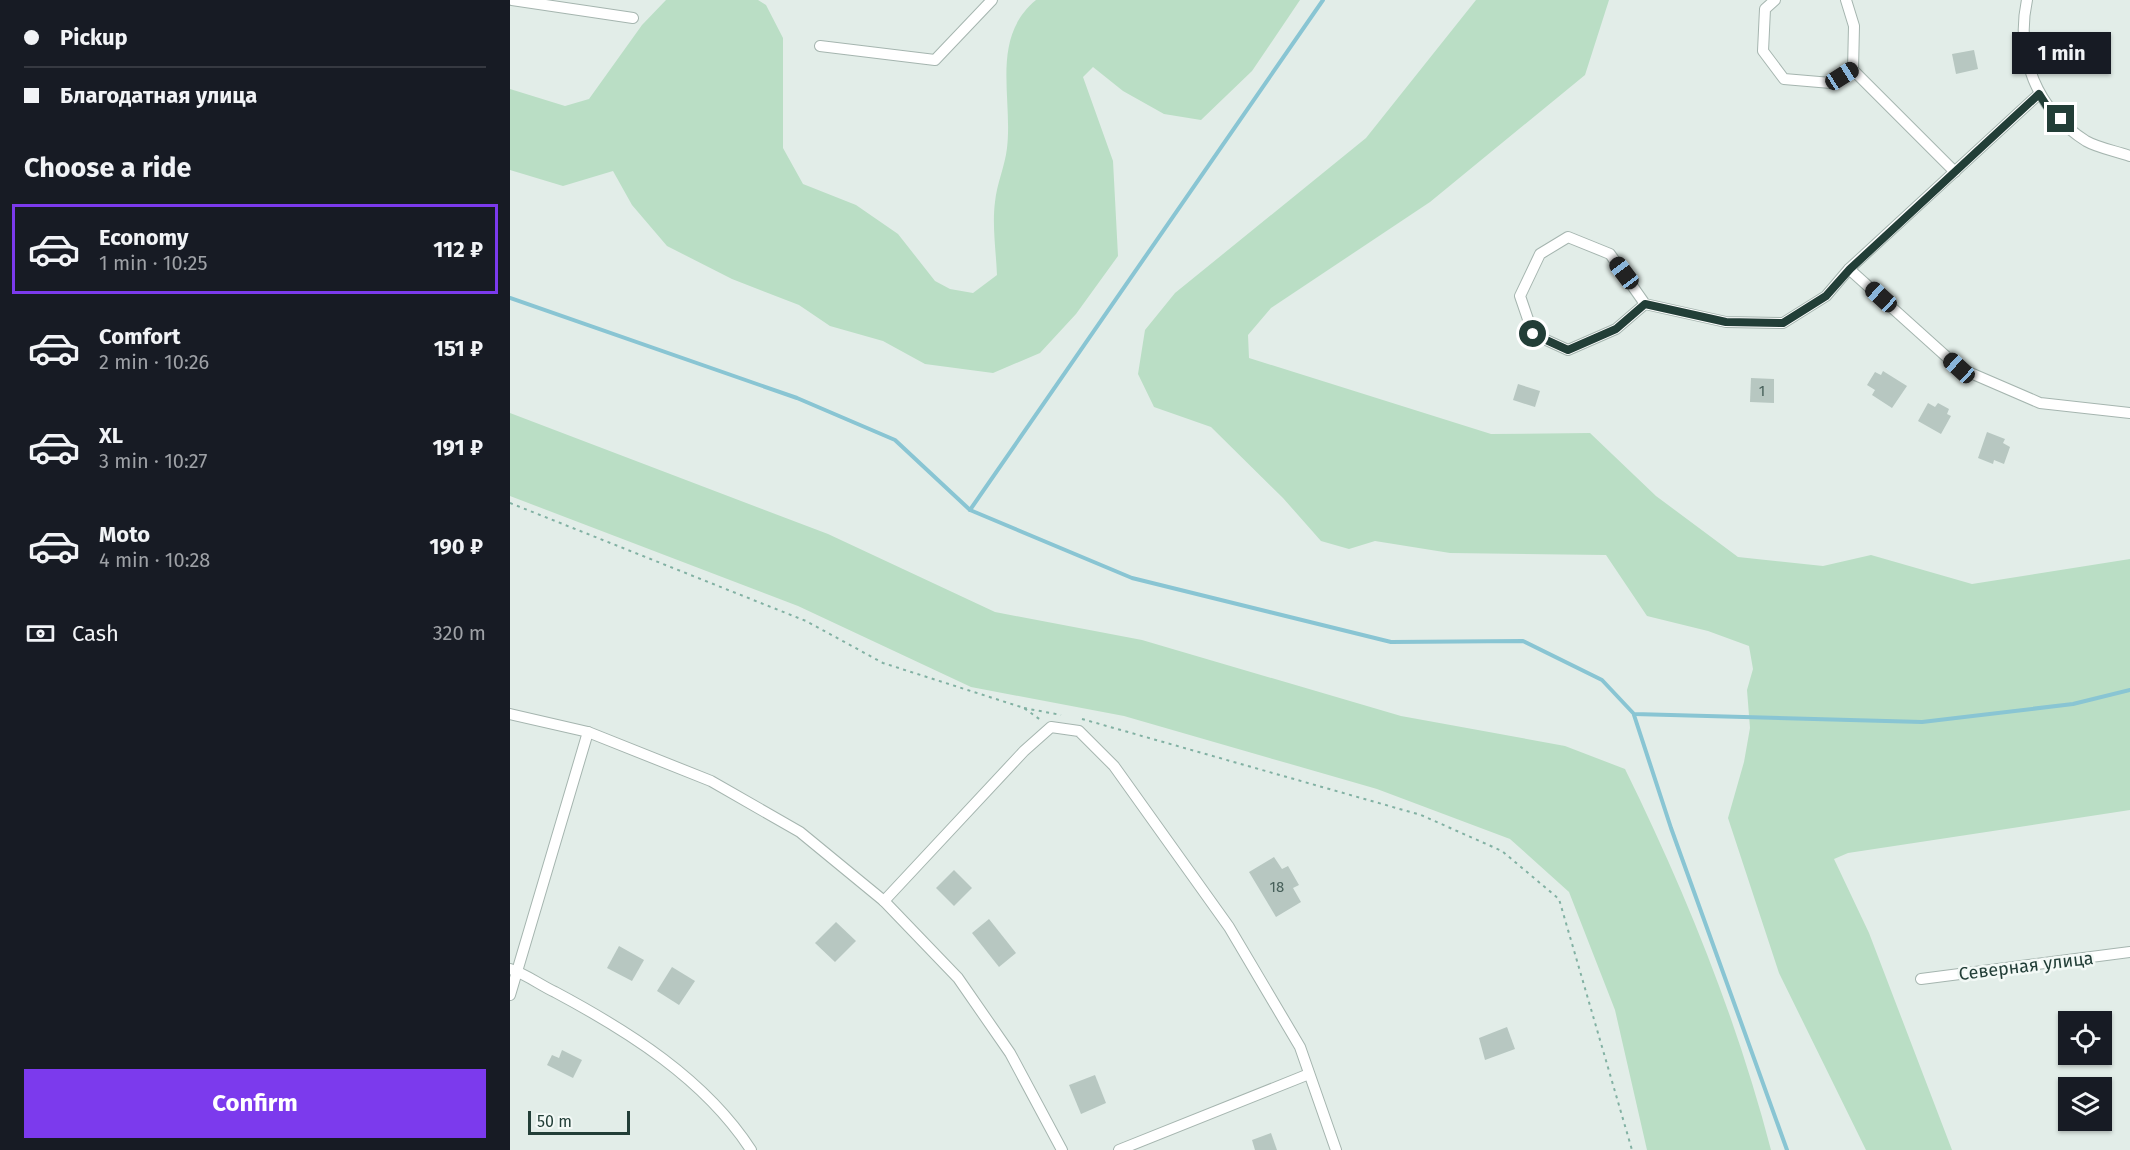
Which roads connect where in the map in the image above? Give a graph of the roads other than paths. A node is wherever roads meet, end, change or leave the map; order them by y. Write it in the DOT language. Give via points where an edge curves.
graph roads {
  1 [pos="512,0"];
  2 [pos="992,0"];
  3 [pos="1774,0"];
  4 [pos="1846,0"];
  5 [pos="2027,0"];
  6 [pos="633,18"];
  7 [pos="820,46"];
  8 [pos="1853,69"];
  9 [pos="2039,94"];
  10 [pos="2130,156"];
  11 [pos="1955,172"];
  12 [pos="1850,269"];
  13 [pos="1645,304"];
  14 [pos="2130,413"];
  15 [pos="510,714"];
  16 [pos="588,732"];
  17 [pos="884,902"];
  18 [pos="2130,952"];
  19 [pos="514,970"];
  20 [pos="1921,979"];
  21 [pos="510,995"];
  22 [pos="1309,1074"];
  23 [pos="751,1150"];
  24 [pos="1062,1150"];
  25 [pos="1119,1150"];
  26 [pos="1336,1150"];
  1 -- 6 [label="street"];
  2 -- 7 [label="street" via="935,60"];
  3 -- 8 [label="street" via="1766,9 1763,51 1784,79 1831,84"];
  4 -- 8 [label="street" via="1854,26"];
  5 -- 9 [label="street" via="2022,24 2029,72"];
  8 -- 11 [label="street"];
  9 -- 10 [label="street" via="2048,108 2086,141"];
  9 -- 11 [label="street"];
  11 -- 12 [label="street"];
  12 -- 13 [label="street" via="1826,296 1783,323 1726,322"];
  12 -- 14 [label="street" via="1959,368 2040,403"];
  13 -- 13 [label="street" via="1610,254 1568,237 1540,254 1520,296 1533,334 1568,350 1616,329"];
  15 -- 16 [label="street"];
  16 -- 17 [label="street" via="711,781 800,832"];
  16 -- 19 [label="street"];
  17 -- 22 [label="street" via="1051,727 1079,731 1114,766 1229,927 1300,1047"];
  17 -- 24 [label="street" via="958,978 1010,1053"];
  18 -- 20 [label="street, Северная улица"];
  19 -- 21 [label="street"];
  19 -- 23 [label="street" via="602,1016 671,1064 735,1126"];
  22 -- 25 [label="street"];
  22 -- 26 [label="street"];
}
